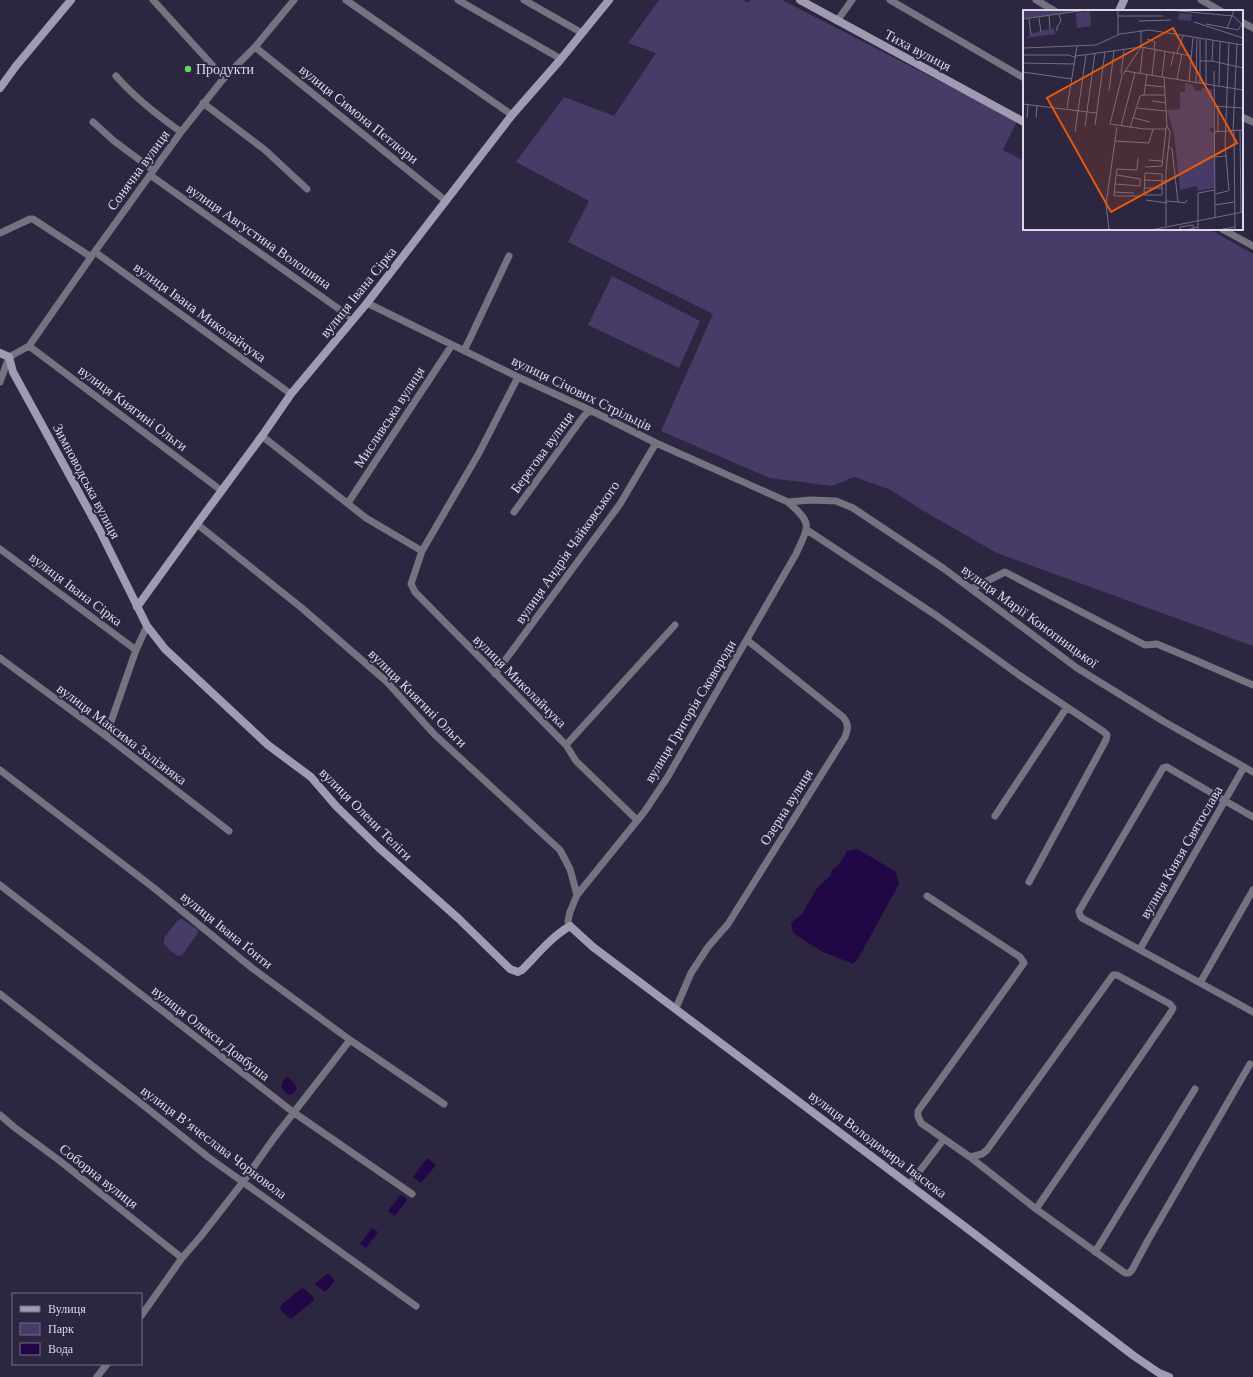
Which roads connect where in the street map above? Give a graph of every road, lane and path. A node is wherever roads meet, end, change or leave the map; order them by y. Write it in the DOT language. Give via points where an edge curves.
graph roads {
  1 [pos="71,0"];
  2 [pos="153,0"];
  3 [pos="294,0"];
  4 [pos="346,0"];
  5 [pos="458,0"];
  6 [pos="524,0"];
  7 [pos="609,0"];
  8 [pos="800,0"];
  9 [pos="852,0"];
  10 [pos="890,0"];
  11 [pos="1036,0"];
  12 [pos="1124,0"];
  13 [pos="1201,0"];
  14 [pos="1053,10"];
  15 [pos="1119,10"];
  16 [pos="1219,10"];
  17 [pos="837,21"];
  18 [pos="1243,23"];
  19 [pos="1253,28"];
  20 [pos="582,33"];
  21 [pos="255,47"];
  22 [pos="561,59"];
  23 [pos="116,76"];
  24 [pos="1023,77"];
  25 [pos="224,78"];
  26 [pos="0,88"];
  27 [pos="203,103"];
  28 [pos="512,115"];
  29 [pos="1243,117"];
  30 [pos="1023,121"];
  31 [pos="93,122"];
  32 [pos="1253,122"];
  33 [pos="181,132"];
  34 [pos="152,172"];
  35 [pos="307,189"];
  36 [pos="446,201"];
  37 [pos="1224,230"];
  38 [pos="0,233"];
  39 [pos="1253,246"];
  40 [pos="93,255"];
  41 [pos="509,256"];
  42 [pos="367,303"];
  43 [pos="353,319"];
  44 [pos="452,345"];
  45 [pos="29,346"];
  46 [pos="464,351"];
  47 [pos="0,353"];
  48 [pos="9,357"];
  49 [pos="518,377"];
  50 [pos="0,382"];
  51 [pos="291,394"];
  52 [pos="592,411"];
  53 [pos="262,436"];
  54 [pos="656,443"];
  55 [pos="222,491"];
  56 [pos="788,502"];
  57 [pos="348,504"];
  58 [pos="514,512"];
  59 [pos="197,524"];
  60 [pos="806,530"];
  61 [pos="0,549"];
  62 [pos="422,550"];
  63 [pos="971,589"];
  64 [pos="137,607"];
  65 [pos="675,625"];
  66 [pos="147,626"];
  67 [pos="749,642"];
  68 [pos="136,650"];
  69 [pos="0,658"];
  70 [pos="495,674"];
  71 [pos="1253,685"];
  72 [pos="1067,707"];
  73 [pos="106,736"];
  74 [pos="566,745"];
  75 [pos="1244,767"];
  76 [pos="0,770"];
  77 [pos="1253,772"];
  78 [pos="1225,801"];
  79 [pos="995,816"];
  80 [pos="1253,817"];
  81 [pos="636,820"];
  82 [pos="229,831"];
  83 [pos="1029,882"];
  84 [pos="0,885"];
  85 [pos="1253,890"];
  86 [pos="577,895"];
  87 [pos="927,896"];
  88 [pos="572,928"];
  89 [pos="1140,949"];
  90 [pos="1200,983"];
  91 [pos="0,994"];
  92 [pos="676,1008"];
  93 [pos="1253,1012"];
  94 [pos="350,1040"];
  95 [pos="1250,1064"];
  96 [pos="1194,1089"];
  97 [pos="444,1104"];
  98 [pos="293,1112"];
  99 [pos="0,1116"];
  100 [pos="944,1139"];
  101 [pos="970,1157"];
  102 [pos="243,1182"];
  103 [pos="909,1185"];
  104 [pos="412,1194"];
  105 [pos="1036,1209"];
  106 [pos="1096,1252"];
  107 [pos="182,1258"];
  108 [pos="416,1306"];
  109 [pos="142,1315"];
  110 [pos="106,1365"];
  111 [pos="97,1377"];
  112 [pos="1169,1377"];
  1 -- 26 [label="street"];
  2 -- 25 [label="street"];
  3 -- 21 [label="street, Сонячна вулиця"];
  4 -- 28 [label="street"];
  5 -- 22 [label="street"];
  6 -- 20 [label="street"];
  7 -- 20 [label="street, вулиця Івана Сірка"];
  8 -- 17 [label="street, Тиха вулиця"];
  9 -- 17 [label="street"];
  10 -- 24 [label="street"];
  11 -- 14 [label="street"];
  12 -- 15 [label="street"];
  13 -- 16 [label="street"];
  17 -- 30 [label="street, Тиха вулиця"];
  18 -- 19 [label="street"];
  20 -- 22 [label="street, вулиця Івана Сірка"];
  21 -- 25 [label="street, Сонячна вулиця"];
  21 -- 36 [label="street, вулиця Симона Петлюри"];
  22 -- 28 [label="street, вулиця Івана Сірка"];
  23 -- 33 [label="street" via="129,91"];
  25 -- 27 [label="street, Сонячна вулиця"];
  27 -- 33 [label="street, Сонячна вулиця"];
  27 -- 35 [label="street" via="265,150"];
  28 -- 36 [label="street, вулиця Івана Сірка"];
  29 -- 32 [label="street"];
  31 -- 34 [label="street, вулиця Августина Волошина"];
  33 -- 34 [label="street, Сонячна вулиця"];
  34 -- 40 [label="street, Сонячна вулиця"];
  34 -- 43 [label="street, вулиця Августина Волошина"];
  36 -- 42 [label="street, вулиця Івана Сірка"];
  37 -- 39 [label="street"];
  38 -- 40 [label="street, вулиця Івана Миколайчука" via="33,219"];
  40 -- 45 [label="street, Сонячна вулиця"];
  40 -- 51 [label="street, вулиця Івана Миколайчука"];
  41 -- 46 [label="street"];
  42 -- 43 [label="street, вулиця Івана Сірка"];
  42 -- 44 [label="street, вулиця Січових Стрільців"];
  43 -- 51 [label="street, вулиця Івана Сірка"];
  44 -- 46 [label="street, вулиця Січових Стрільців"];
  44 -- 57 [label="street, Мисливська вулиця"];
  45 -- 48 [label="street, Сонячна вулиця"];
  45 -- 55 [label="street, вулиця Княгині Ольги"];
  46 -- 49 [label="street, вулиця Січових Стрільців"];
  47 -- 48 [label="street"];
  48 -- 50 [label="street"];
  48 -- 64 [label="street, Зимноводська вулиця" via="14,372"];
  49 -- 52 [label="street, вулиця Січових Стрільців"];
  49 -- 62 [label="street, вулиця Миколайчука" via="479,453"];
  51 -- 53 [label="street, вулиця Івана Сірка"];
  52 -- 54 [label="street, вулиця Січових Стрільців"];
  52 -- 58 [label="street, Берегова вулиця" via="583,417"];
  53 -- 55 [label="street, вулиця Івана Сірка"];
  53 -- 57 [label="street"];
  54 -- 56 [label="street, вулиця Січових Стрільців"];
  54 -- 70 [label="street, вулиця Андрія Чайковського" via="620,504"];
  55 -- 59 [label="street, вулиця Івана Сірка"];
  56 -- 60 [label="street" via="806,521"];
  56 -- 63 [label="street, вулиця Марії Конопницької" via="836,501 853,508"];
  57 -- 62 [label="street" via="366,518"];
  59 -- 64 [label="street, вулиця Івана Сірка"];
  59 -- 86 [label="street, вулиця Княгині Ольги" via="303,609 386,681 434,734 560,850 570,869"];
  60 -- 67 [label="street, вулиця Григорія Сковороди"];
  60 -- 72 [label="street" via="937,616"];
  61 -- 68 [label="street, вулиця Івана Сірка"];
  62 -- 70 [label="street, вулиця Миколайчука" via="411,584 415,592"];
  63 -- 71 [label="street" via="1005,572 1144,645 1157,644"];
  63 -- 75 [label="street, вулиця Марії Конопницької" via="1077,668"];
  64 -- 66 [label="street, Зимноводська вулиця"];
  65 -- 74 [label="street"];
  66 -- 68 [label="street"];
  66 -- 88 [label="street, вулиця Олени Теліги" via="164,649 273,749 311,777 378,847 459,919 510,969 518,972 522,970 562,930"];
  67 -- 81 [label="street, вулиця Григорія Сковороди" via="667,778"];
  67 -- 92 [label="street, Озерна вулиця" via="843,717 848,729 728,924 708,947 691,973"];
  68 -- 73 [label="street"];
  69 -- 73 [label="street, вулиця Максима Залізняка"];
  70 -- 74 [label="street, вулиця Миколайчука"];
  72 -- 79 [label="street"];
  72 -- 83 [label="street" via="1104,732 1107,738"];
  73 -- 82 [label="street, вулиця Максима Залізняка"];
  74 -- 81 [label="street, вулиця Миколайчука" via="576,761"];
  75 -- 77 [label="street, вулиця Марії Конопницької"];
  75 -- 78 [label="street, вулиця Князя Святослава"];
  76 -- 94 [label="street, вулиця Івана Ґонти" via="154,888 252,968"];
  78 -- 80 [label="street"];
  78 -- 89 [label="street, вулиця Князя Святослава"];
  78 -- 89 [label="street" via="1167,767 1163,768 1079,911 1082,918"];
  81 -- 86 [label="street, вулиця Григорія Сковороди"];
  84 -- 98 [label="street, вулиця Олекси Довбуша"];
  85 -- 90 [label="street"];
  86 -- 88 [label="street, вулиця Григорія Сковороди" via="568,921"];
  87 -- 100 [label="street" via="1020,957 1024,963 918,1111 921,1123"];
  88 -- 92 [label="street, вулиця Володимира Івасюка" via="593,947"];
  89 -- 90 [label="street"];
  90 -- 93 [label="street"];
  91 -- 102 [label="street, вулиця Вʼячеслава Чорновола"];
  92 -- 103 [label="street, вулиця Володимира Івасюка"];
  94 -- 97 [label="street, вулиця Івана Ґонти"];
  94 -- 98 [label="street"];
  95 -- 106 [label="street" via="1131,1272 1125,1273"];
  96 -- 106 [label="street"];
  98 -- 102 [label="street"];
  98 -- 104 [label="street, вулиця Олекси Довбуша"];
  99 -- 107 [label="street, Соборна вулиця"];
  100 -- 101 [label="street"];
  100 -- 103 [label="street"];
  101 -- 105 [label="street"];
  101 -- 105 [label="street" via="987,1150 1113,975 1170,1004 1171,1012"];
  102 -- 107 [label="street"];
  102 -- 108 [label="street, вулиця Вʼячеслава Чорновола"];
  103 -- 112 [label="street, вулиця Володимира Івасюка" via="1134,1356"];
  105 -- 106 [label="street"];
  107 -- 109 [label="street"];
  110 -- 111 [label="street"];
}
